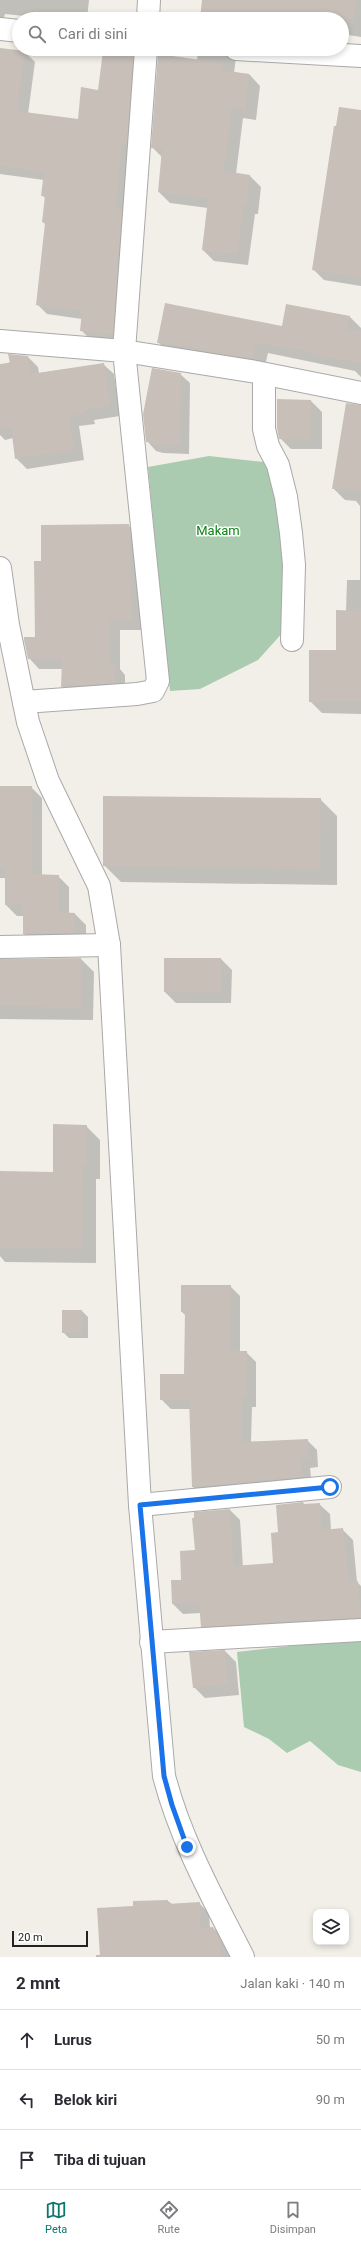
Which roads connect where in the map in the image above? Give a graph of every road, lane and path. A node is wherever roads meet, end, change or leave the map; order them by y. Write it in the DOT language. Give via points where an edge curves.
graph roads {
  1 [pos="149,0"];
  2 [pos="148,12"];
  3 [pos="0,29"];
  4 [pos="12,30"];
  5 [pos="349,55"];
  6 [pos="145,56"];
  7 [pos="361,56"];
  8 [pos="0,341"];
  9 [pos="124,351"];
  10 [pos="264,374"];
  11 [pos="361,393"];
  12 [pos="0,568"];
  13 [pos="4,625"];
  14 [pos="292,640"];
  15 [pos="24,702"];
  16 [pos="109,945"];
  17 [pos="0,947"];
  18 [pos="330,1487"];
  19 [pos="140,1505"];
  20 [pos="361,1630"];
  21 [pos="152,1642"];
  22 [pos="244,1957"];
  1 -- 2 [label="street"];
  3 -- 4 [label="street"];
  5 -- 7 [label="street"];
  6 -- 9 [label="street"];
  8 -- 9 [label="street"];
  9 -- 10 [label="street"];
  9 -- 15 [label="street" via="158,681 153,691 137,694"];
  10 -- 11 [label="street"];
  10 -- 14 [label="street" via="264,429 268,446 278,465 291,533 294,565"];
  12 -- 13 [label="street"];
  13 -- 15 [label="street"];
  15 -- 16 [label="street" via="48,781 99,886"];
  16 -- 17 [label="street"];
  16 -- 19 [label="street"];
  18 -- 19 [label="street"];
  19 -- 21 [label="street"];
  20 -- 21 [label="street"];
  21 -- 22 [label="street" via="164,1776 172,1805 187,1847"];
}
